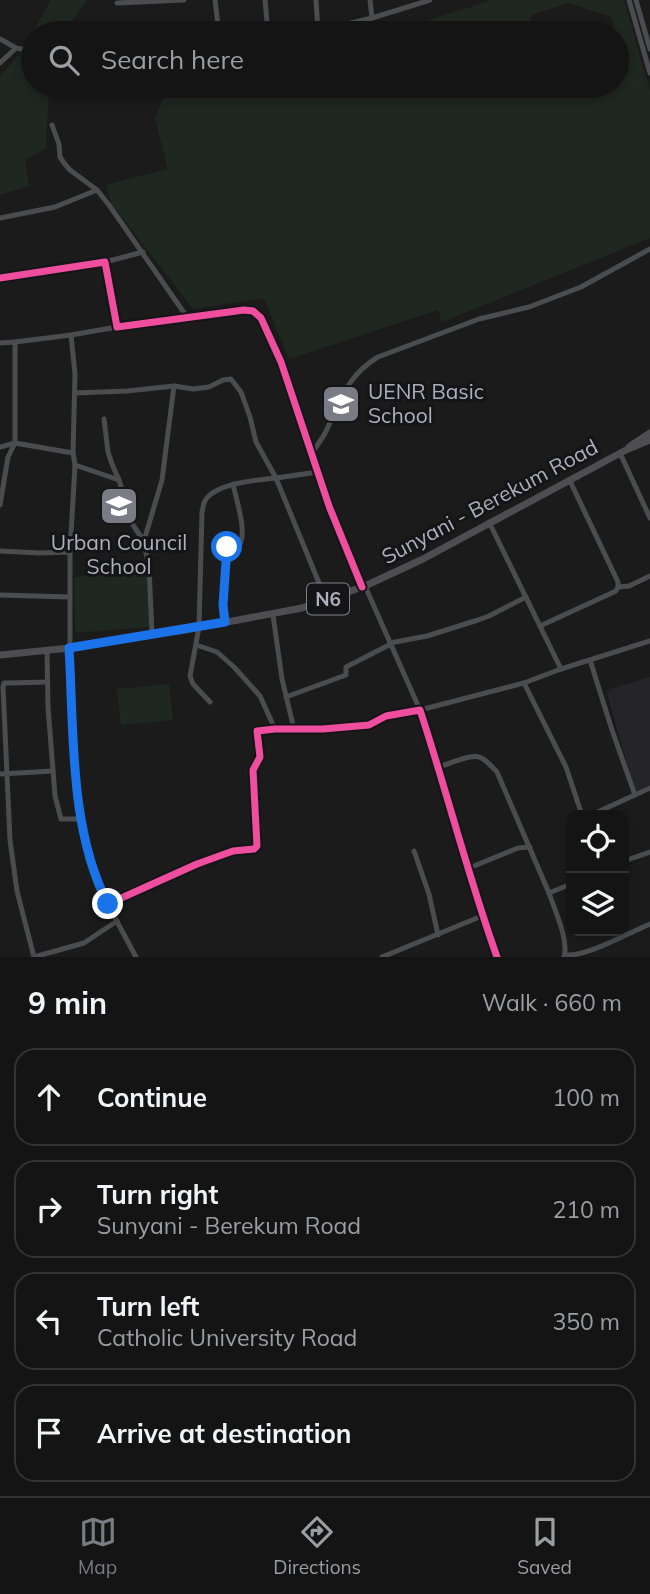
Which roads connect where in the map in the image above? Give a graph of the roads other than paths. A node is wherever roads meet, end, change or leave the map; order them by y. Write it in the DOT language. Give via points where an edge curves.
graph roads {
  1 [pos="184,0"];
  2 [pos="215,0"];
  3 [pos="265,0"];
  4 [pos="316,0"];
  5 [pos="370,0"];
  6 [pos="430,0"];
  7 [pos="629,0"];
  8 [pos="636,0"];
  9 [pos="417,2"];
  10 [pos="117,3"];
  11 [pos="372,18"];
  12 [pos="218,21"];
  13 [pos="267,21"];
  14 [pos="317,21"];
  15 [pos="360,21"];
  16 [pos="0,39"];
  17 [pos="16,48"];
  18 [pos="21,49"];
  19 [pos="650,49"];
  20 [pos="0,63"];
  21 [pos="650,73"];
  22 [pos="52,125"];
  23 [pos="97,190"];
  24 [pos="0,218"];
  25 [pos="650,250"];
  26 [pos="143,252"];
  27 [pos="105,262"];
  28 [pos="0,278"];
  29 [pos="187,317"];
  30 [pos="117,327"];
  31 [pos="71,335"];
  32 [pos="15,342"];
  33 [pos="0,343"];
  34 [pos="174,386"];
  35 [pos="75,393"];
  36 [pos="104,419"];
  37 [pos="650,433"];
  38 [pos="650,440"];
  39 [pos="15,443"];
  40 [pos="0,447"];
  41 [pos="623,452"];
  42 [pos="73,453"];
  43 [pos="312,453"];
  44 [pos="75,465"];
  45 [pos="318,472"];
  46 [pos="276,478"];
  47 [pos="119,480"];
  48 [pos="570,481"];
  49 [pos="233,484"];
  50 [pos="0,505"];
  51 [pos="650,518"];
  52 [pos="489,522"];
  53 [pos="143,540"];
  54 [pos="0,551"];
  55 [pos="70,552"];
  56 [pos="650,576"];
  57 [pos="364,586"];
  58 [pos="618,587"];
  59 [pos="0,595"];
  60 [pos="70,597"];
  61 [pos="526,597"];
  62 [pos="326,600"];
  63 [pos="273,615"];
  64 [pos="225,622"];
  65 [pos="540,626"];
  66 [pos="199,627"];
  67 [pos="152,635"];
  68 [pos="650,640"];
  69 [pos="391,644"];
  70 [pos="196,645"];
  71 [pos="69,648"];
  72 [pos="47,651"];
  73 [pos="0,655"];
  74 [pos="590,660"];
  75 [pos="561,669"];
  76 [pos="48,682"];
  77 [pos="524,683"];
  78 [pos="286,697"];
  79 [pos="210,702"];
  80 [pos="420,710"];
  81 [pos="275,729"];
  82 [pos="294,729"];
  83 [pos="439,767"];
  84 [pos="53,771"];
  85 [pos="3,774"];
  86 [pos="650,788"];
  87 [pos="635,794"];
  88 [pos="580,810"];
  89 [pos="602,810"];
  90 [pos="81,819"];
  91 [pos="530,847"];
  92 [pos="414,851"];
  93 [pos="650,852"];
  94 [pos="629,859"];
  95 [pos="469,868"];
  96 [pos="566,886"];
  97 [pos="549,893"];
  98 [pos="108,904"];
  99 [pos="482,916"];
  100 [pos="117,921"];
  101 [pos="650,924"];
  102 [pos="438,935"];
  103 [pos="564,956"];
  104 [pos="34,957"];
  105 [pos="136,957"];
  106 [pos="382,957"];
  107 [pos="497,957"];
  1 -- 10 [label="street"];
  2 -- 12 [label="street"];
  3 -- 13 [label="street"];
  4 -- 14 [label="street"];
  5 -- 11 [label="street"];
  6 -- 9 [label="street"];
  7 -- 21 [label="street"];
  8 -- 19 [label="street"];
  9 -- 11 [label="street"];
  11 -- 15 [label="street"];
  16 -- 17 [label="street"];
  17 -- 18 [label="street"];
  17 -- 20 [label="street"];
  22 -- 23 [label="street" via="64,163"];
  23 -- 24 [label="street" via="55,207"];
  23 -- 26 [label="street"];
  25 -- 43 [label="street" via="581,287 378,357 365,365 343,393"];
  26 -- 27 [label="street"];
  26 -- 29 [label="street"];
  27 -- 28 [label="street"];
  27 -- 30 [label="street"];
  29 -- 30 [label="street"];
  29 -- 43 [label="street" via="244,310 261,317"];
  30 -- 31 [label="street"];
  31 -- 32 [label="street"];
  31 -- 35 [label="street"];
  32 -- 33 [label="street"];
  32 -- 39 [label="street"];
  34 -- 35 [label="street"];
  34 -- 46 [label="street" via="193,389 231,379 241,392 256,442"];
  34 -- 53 [label="street" via="162,480"];
  35 -- 42 [label="street"];
  36 -- 47 [label="street" via="108,452"];
  37 -- 41 [label="main road, Sunyani - Berekum Road / N6"];
  38 -- 41 [label="main road, Sunyani - Berekum Road / N6"];
  39 -- 40 [label="street"];
  39 -- 42 [label="street"];
  39 -- 50 [label="street" via="8,457"];
  41 -- 48 [label="main road, Sunyani - Berekum Road / N6"];
  41 -- 51 [label="street"];
  42 -- 44 [label="street"];
  43 -- 45 [label="street"];
  44 -- 47 [label="street"];
  44 -- 55 [label="street"];
  45 -- 46 [label="street"];
  45 -- 57 [label="street"];
  46 -- 49 [label="street"];
  46 -- 62 [label="street"];
  47 -- 53 [label="street" via="133,525"];
  48 -- 52 [label="main road, Sunyani - Berekum Road / N6"];
  48 -- 58 [label="street"];
  49 -- 64 [label="street" via="243,538 240,544 227,547"];
  49 -- 66 [label="street" via="212,492 202,512"];
  52 -- 57 [label="main road, Sunyani - Berekum Road / N6"];
  52 -- 61 [label="street"];
  53 -- 67 [label="street" via="149,566"];
  54 -- 55 [label="street"];
  55 -- 60 [label="street"];
  56 -- 58 [label="street"];
  57 -- 62 [label="main road, Sunyani - Berekum Road / N6"];
  57 -- 69 [label="street"];
  58 -- 65 [label="street"];
  59 -- 60 [label="street"];
  60 -- 71 [label="street"];
  61 -- 65 [label="street"];
  61 -- 69 [label="street" via="478,620"];
  62 -- 63 [label="main road, Sunyani - Berekum Road / N6"];
  63 -- 64 [label="main road, Sunyani - Berekum Road / N6"];
  63 -- 78 [label="street"];
  64 -- 66 [label="main road, Sunyani - Berekum Road / N6"];
  65 -- 75 [label="street"];
  66 -- 67 [label="main road, Sunyani - Berekum Road / N6"];
  66 -- 70 [label="street"];
  67 -- 71 [label="main road, Sunyani - Berekum Road / N6"];
  68 -- 74 [label="street"];
  69 -- 78 [label="street" via="346,667 346,675"];
  69 -- 80 [label="street"];
  70 -- 79 [label="street" via="190,676"];
  70 -- 81 [label="street" via="217,652 234,667 260,696"];
  71 -- 72 [label="main road, Sunyani - Berekum Road / N6"];
  71 -- 90 [label="street"];
  72 -- 73 [label="main road, Sunyani - Berekum Road / N6"];
  72 -- 76 [label="street"];
  74 -- 75 [label="street"];
  74 -- 87 [label="street"];
  75 -- 77 [label="street"];
  76 -- 84 [label="street"];
  76 -- 85 [label="street" via="5,683 3,687"];
  77 -- 80 [label="street"];
  77 -- 88 [label="street" via="566,767"];
  78 -- 82 [label="street"];
  80 -- 82 [label="street" via="386,716 369,725"];
  80 -- 83 [label="street"];
  81 -- 82 [label="street"];
  81 -- 98 [label="street" via="257,731 260,757 253,767 258,842 254,849 197,864"];
  83 -- 91 [label="street" via="471,757 484,760 497,772"];
  83 -- 95 [label="street"];
  84 -- 85 [label="street"];
  84 -- 90 [label="street" via="61,819"];
  85 -- 104 [label="street" via="14,873"];
  86 -- 87 [label="street"];
  87 -- 89 [label="street"];
  90 -- 98 [label="street" via="90,860"];
  91 -- 95 [label="street"];
  91 -- 97 [label="street"];
  92 -- 102 [label="street"];
  93 -- 94 [label="street"];
  95 -- 99 [label="street"];
  96 -- 97 [label="street"];
  97 -- 103 [label="street" via="564,938"];
  98 -- 100 [label="street"];
  99 -- 102 [label="street"];
  99 -- 107 [label="street"];
  100 -- 104 [label="street" via="84,943"];
  100 -- 105 [label="street"];
  101 -- 103 [label="street" via="593,950"];
  102 -- 106 [label="street"];
}
